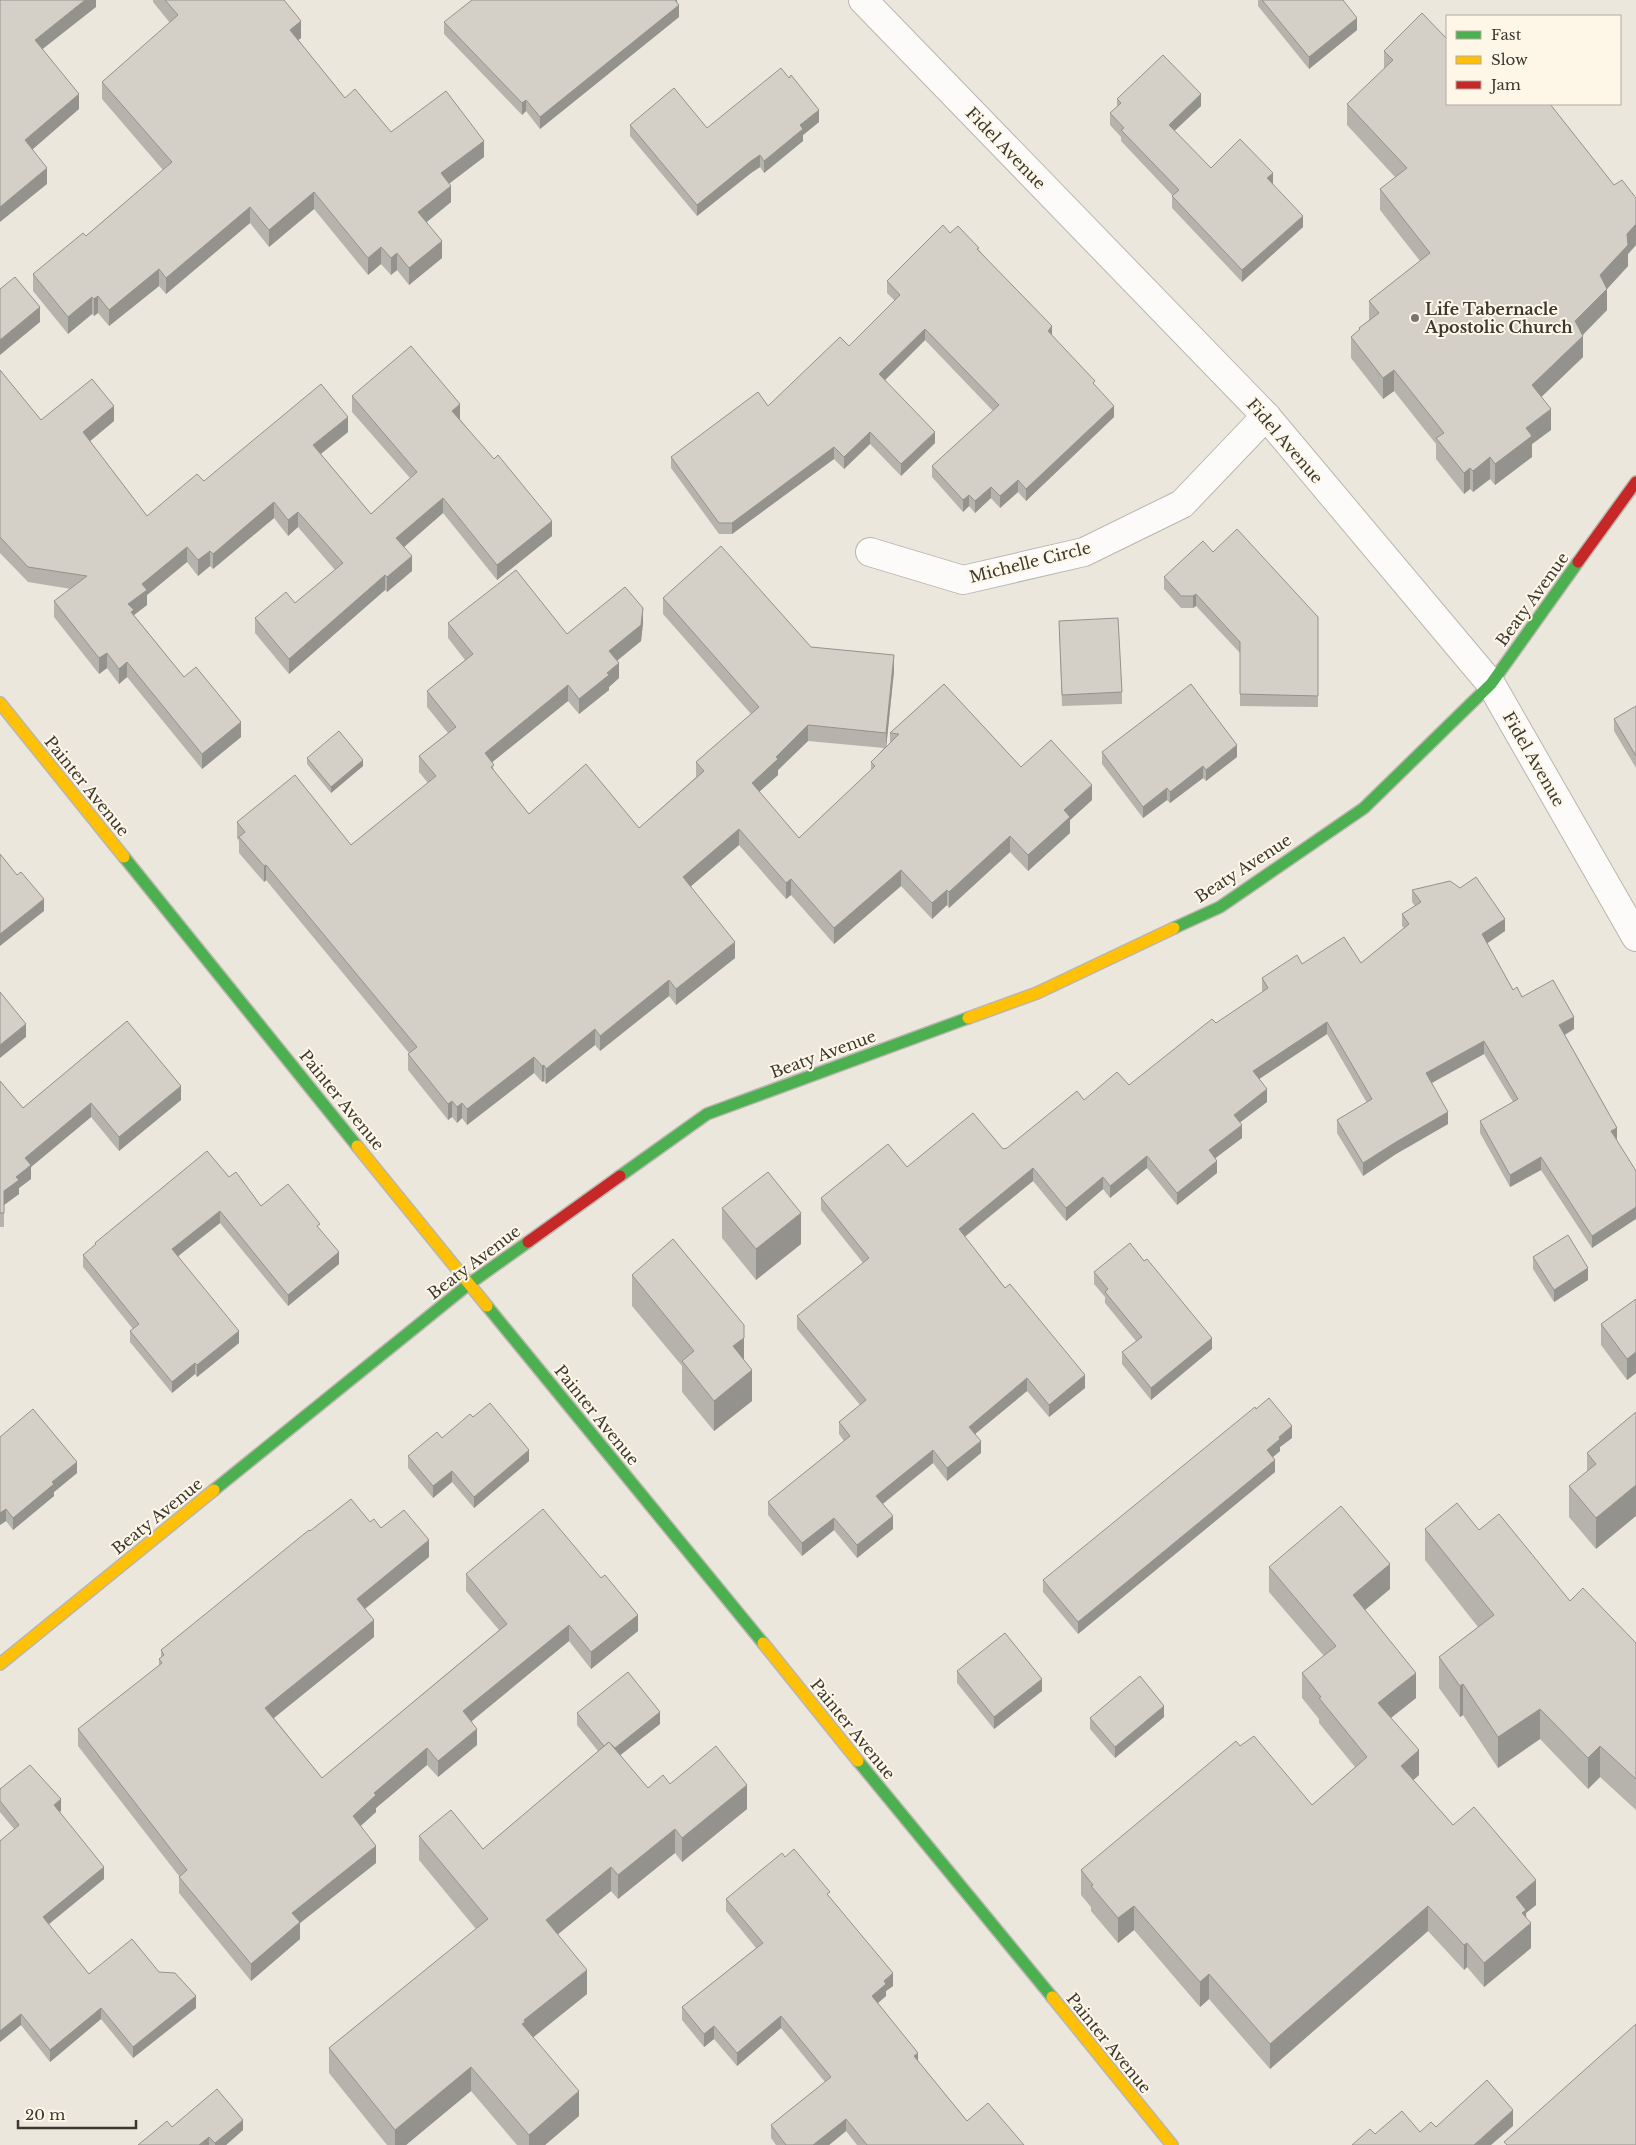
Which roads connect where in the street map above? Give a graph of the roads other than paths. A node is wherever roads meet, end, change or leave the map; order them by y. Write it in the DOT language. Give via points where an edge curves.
graph roads {
  1 [pos="863,0"];
  2 [pos="1266,416"];
  3 [pos="1636,482"];
  4 [pos="870,552"];
  5 [pos="1491,684"];
  6 [pos="0,703"];
  7 [pos="1636,937"];
  8 [pos="469,1284"];
  9 [pos="0,1664"];
  10 [pos="1172,2145"];
  1 -- 2 [label="street, Fidel Avenue"];
  2 -- 4 [label="street, Michelle Circle" via="1182,504 1084,552 963,580"];
  2 -- 5 [label="street, Fidel Avenue"];
  3 -- 5 [label="street, Beaty Avenue"];
  5 -- 7 [label="street, Fidel Avenue"];
  5 -- 8 [label="street, Beaty Avenue" via="1364,808 1220,907 1037,993 707,1114"];
  6 -- 8 [label="street, Painter Avenue"];
  8 -- 9 [label="street, Beaty Avenue"];
  8 -- 10 [label="street, Painter Avenue"];
}
